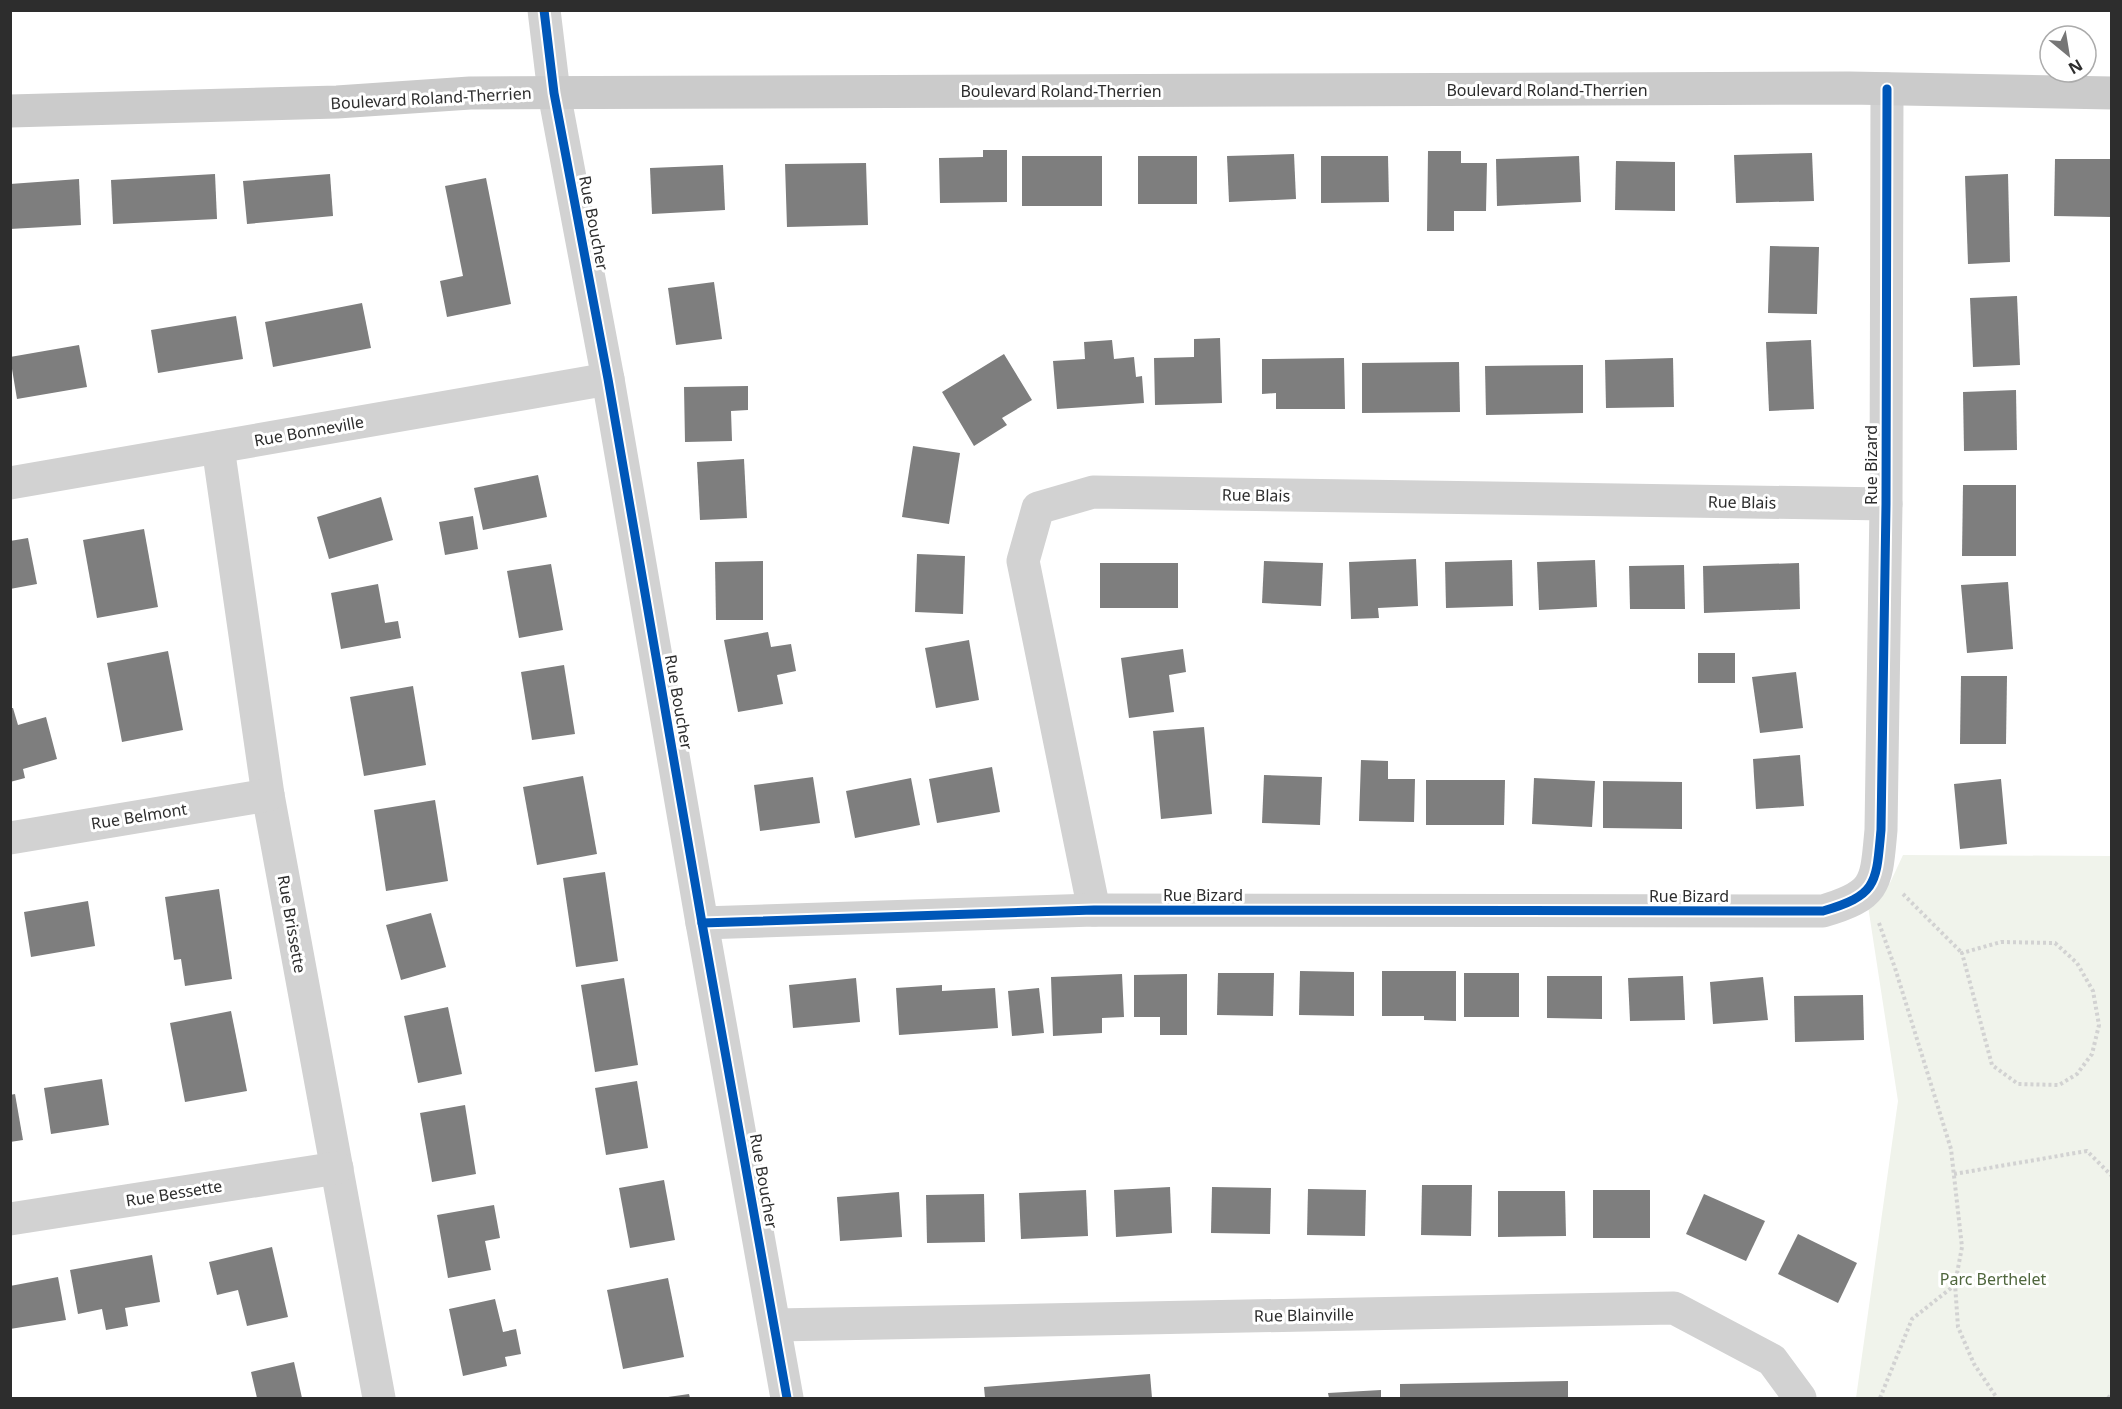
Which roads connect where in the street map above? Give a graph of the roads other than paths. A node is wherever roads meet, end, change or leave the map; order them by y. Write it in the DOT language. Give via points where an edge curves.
graph roads {
  1 [pos="544,10"];
  2 [pos="1887,89"];
  3 [pos="554,93"];
  4 [pos="2112,93"];
  5 [pos="10,111"];
  6 [pos="608,379"];
  7 [pos="218,447"];
  8 [pos="10,483"];
  9 [pos="1886,504"];
  10 [pos="268,795"];
  11 [pos="10,838"];
  12 [pos="1094,910"];
  13 [pos="702,923"];
  14 [pos="337,1168"];
  15 [pos="10,1219"];
  16 [pos="775,1325"];
  17 [pos="379,1398"];
  18 [pos="787,1398"];
  19 [pos="1800,1398"];
  1 -- 3 [label="street, Rue Boucher"];
  2 -- 3 [label="main road, Boulevard Roland-Therrien"];
  2 -- 4 [label="main road, Boulevard Roland-Therrien"];
  2 -- 9 [label="street, Rue Bizard"];
  3 -- 5 [label="main road, Boulevard Roland-Therrien"];
  3 -- 6 [label="street, Rue Boucher"];
  6 -- 7 [label="street, Rue Bonneville"];
  6 -- 13 [label="street, Rue Boucher"];
  7 -- 8 [label="street, Rue Bonneville"];
  7 -- 10 [label="street, Rue Brissette"];
  9 -- 12 [label="street, Rue Bizard" via="1881,830 1873,880 1848,904 1823,911"];
  9 -- 12 [label="street, Rue Blais" via="1093,492 1038,508 1023,561"];
  10 -- 11 [label="street, Rue Belmont"];
  10 -- 14 [label="street, Rue Brissette"];
  12 -- 13 [label="street, Rue Bizard"];
  13 -- 16 [label="street, Rue Boucher"];
  14 -- 15 [label="street, Rue Bessette"];
  14 -- 17 [label="street, Rue Brissette"];
  16 -- 18 [label="street, Rue Boucher"];
  16 -- 19 [label="street, Rue Blainville" via="1674,1308 1772,1360"];
}
